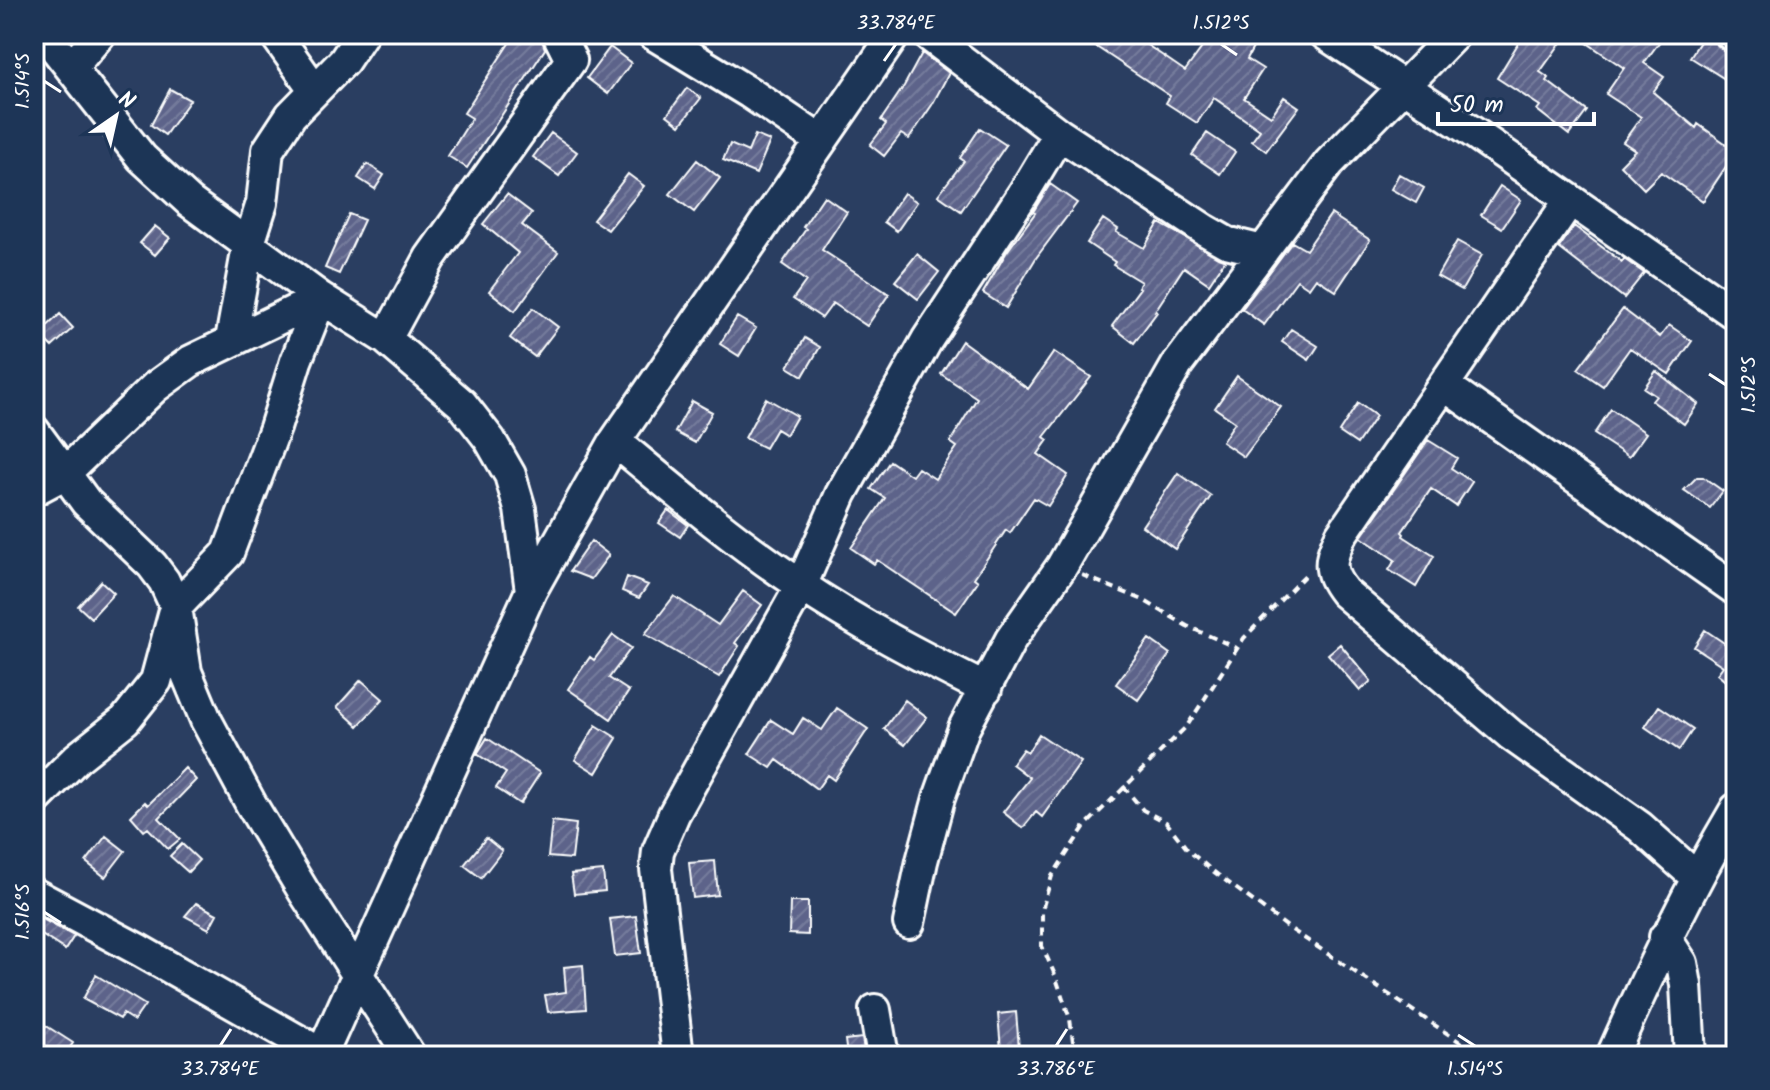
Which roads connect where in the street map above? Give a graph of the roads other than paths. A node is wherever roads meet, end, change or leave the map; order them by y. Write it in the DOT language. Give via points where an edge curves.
graph roads {
  1 [pos="44,34"];
  2 [pos="100,34"];
  3 [pos="275,34"];
  4 [pos="362,34"];
  5 [pos="653,34"];
  6 [pos="895,34"];
  7 [pos="927,34"];
  8 [pos="1325,34"];
  9 [pos="1455,34"];
  10 [pos="1731,34"];
  11 [pos="1736,38"];
  12 [pos="571,43"];
  13 [pos="72,67"];
  14 [pos="1402,86"];
  15 [pos="314,89"];
  16 [pos="1059,134"];
  17 [pos="821,141"];
  18 [pos="1570,200"];
  19 [pos="248,247"];
  20 [pos="1263,251"];
  21 [pos="321,298"];
  22 [pos="1736,315"];
  23 [pos="386,339"];
  24 [pos="231,340"];
  25 [pos="1444,385"];
  26 [pos="34,431"];
  27 [pos="615,441"];
  28 [pos="64,474"];
  29 [pos="34,490"];
  30 [pos="801,586"];
  31 [pos="1736,590"];
  32 [pos="531,591"];
  33 [pos="176,607"];
  34 [pos="986,689"];
  35 [pos="34,801"];
  36 [pos="1736,809"];
  37 [pos="1696,877"];
  38 [pos="34,894"];
  39 [pos="909,923"];
  40 [pos="1665,937"];
  41 [pos="359,977"];
  42 [pos="875,1010"];
  43 [pos="322,1055"];
  44 [pos="410,1056"];
  45 [pos="678,1056"];
  46 [pos="883,1056"];
  47 [pos="1612,1056"];
  48 [pos="1690,1056"];
  1 -- 13 [label="street"];
  2 -- 13 [label="street"];
  3 -- 15 [label="street"];
  4 -- 15 [label="street" via="344,61"];
  5 -- 17 [label="street"];
  6 -- 17 [label="street"];
  7 -- 16 [label="street"];
  8 -- 14 [label="street"];
  9 -- 14 [label="street"];
  10 -- 11 [label="street"];
  12 -- 23 [label="street" via="430,258"];
  13 -- 19 [label="street" via="142,158"];
  14 -- 18 [label="street"];
  14 -- 20 [label="street" via="1329,163"];
  15 -- 19 [label="street" via="268,150 262,203"];
  16 -- 20 [label="street" via="1205,230 1226,242"];
  16 -- 30 [label="street" via="927,340 841,494"];
  17 -- 27 [label="street"];
  18 -- 22 [label="street"];
  18 -- 25 [label="street"];
  19 -- 21 [label="street"];
  19 -- 24 [label="street"];
  20 -- 34 [label="street" via="1177,365"];
  21 -- 23 [label="street"];
  21 -- 24 [label="street"];
  21 -- 33 [label="street" via="228,553"];
  23 -- 32 [label="street" via="462,404 497,451 520,509"];
  24 -- 28 [label="street" via="155,387"];
  25 -- 31 [label="street"];
  25 -- 37 [label="street" via="1341,535 1332,556 1335,581 1511,735 1640,827"];
  26 -- 28 [label="street"];
  27 -- 30 [label="street"];
  27 -- 32 [label="street"];
  28 -- 29 [label="street"];
  28 -- 33 [label="street" via="152,565"];
  30 -- 34 [label="street"];
  30 -- 45 [label="street" via="658,851 659,903"];
  32 -- 41 [label="street"];
  33 -- 35 [label="street" via="156,681 138,706"];
  33 -- 41 [label="street" via="186,672 206,720 251,804"];
  34 -- 39 [label="street" via="964,728 939,798"];
  36 -- 37 [label="street"];
  37 -- 40 [label="street"];
  38 -- 43 [label="street"];
  40 -- 47 [label="street"];
  40 -- 48 [label="street" via="1682,963"];
  41 -- 43 [label="street"];
  41 -- 44 [label="street"];
  42 -- 46 [label="street"];
}
